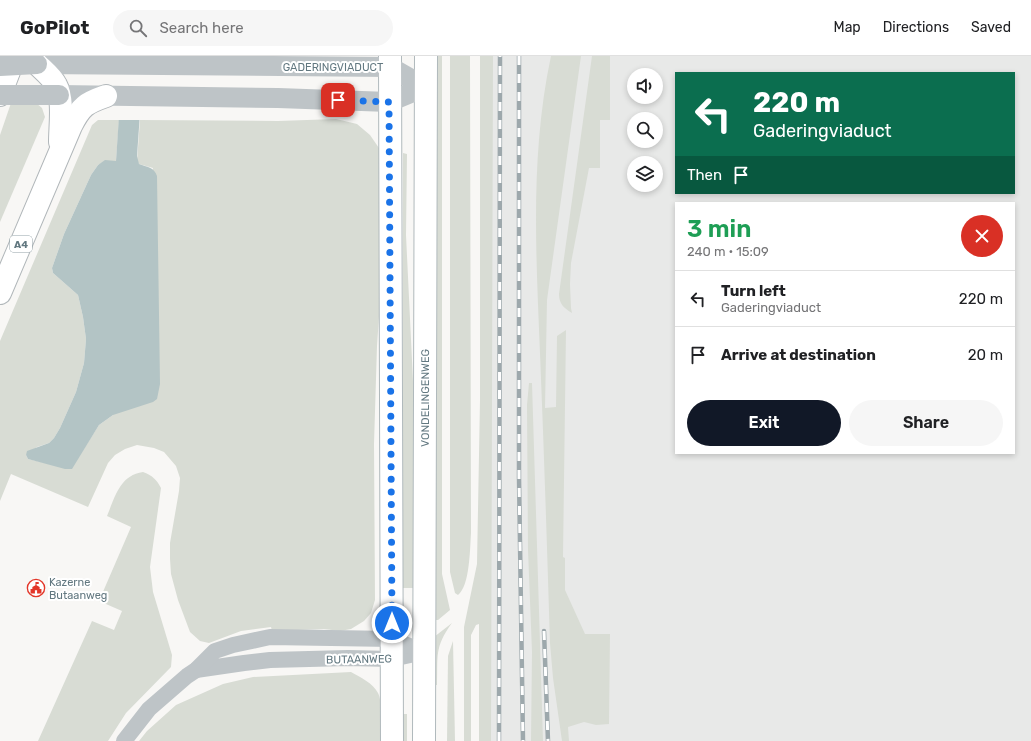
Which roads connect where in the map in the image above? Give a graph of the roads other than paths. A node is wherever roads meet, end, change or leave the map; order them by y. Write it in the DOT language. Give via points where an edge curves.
graph roads {
  1 [pos="15,56"];
  2 [pos="426,56"];
  3 [pos="390,62"];
  4 [pos="37,64"];
  5 [pos="0,66"];
  6 [pos="425,88"];
  7 [pos="0,95"];
  8 [pos="59,96"];
  9 [pos="106,96"];
  10 [pos="389,102"];
  11 [pos="60,152"];
  12 [pos="0,293"];
  13 [pos="392,649"];
  14 [pos="424,652"];
  15 [pos="215,659"];
  16 [pos="124,741"];
  17 [pos="392,741"];
  18 [pos="424,741"];
  1 -- 7 [label="main road"];
  2 -- 6 [label="main road, VONDELINGENWEG"];
  3 -- 4 [label="street, GADERINGVIADUCT" via="278,66"];
  3 -- 6 [label="street, GADERINGVIADUCT"];
  3 -- 10 [label="main road"];
  4 -- 5 [label="street, GADERINGVIADUCT, bridge"];
  4 -- 8 [label="main road" via="57,86"];
  6 -- 10 [label="street"];
  6 -- 14 [label="main road, VONDELINGENWEG"];
  7 -- 8 [label="street, bridge"];
  8 -- 9 [label="street"];
  8 -- 11 [label="main road, A4"];
  9 -- 10 [label="street"];
  9 -- 11 [label="main road, A4" via="79,110"];
  10 -- 13 [label="main road"];
  11 -- 12 [label="main road, A4"];
  13 -- 14 [label="street, BUTAANWEG"];
  13 -- 15 [label="street, BUTAANWEG" via="348,658"];
  13 -- 15 [label="street, BUTAANWEG" via="270,637 233,645"];
  13 -- 17 [label="main road"];
  14 -- 18 [label="main road, VONDELINGENWEG"];
  15 -- 16 [label="street, BUTAANWEG" via="187,676 149,709"];
}
